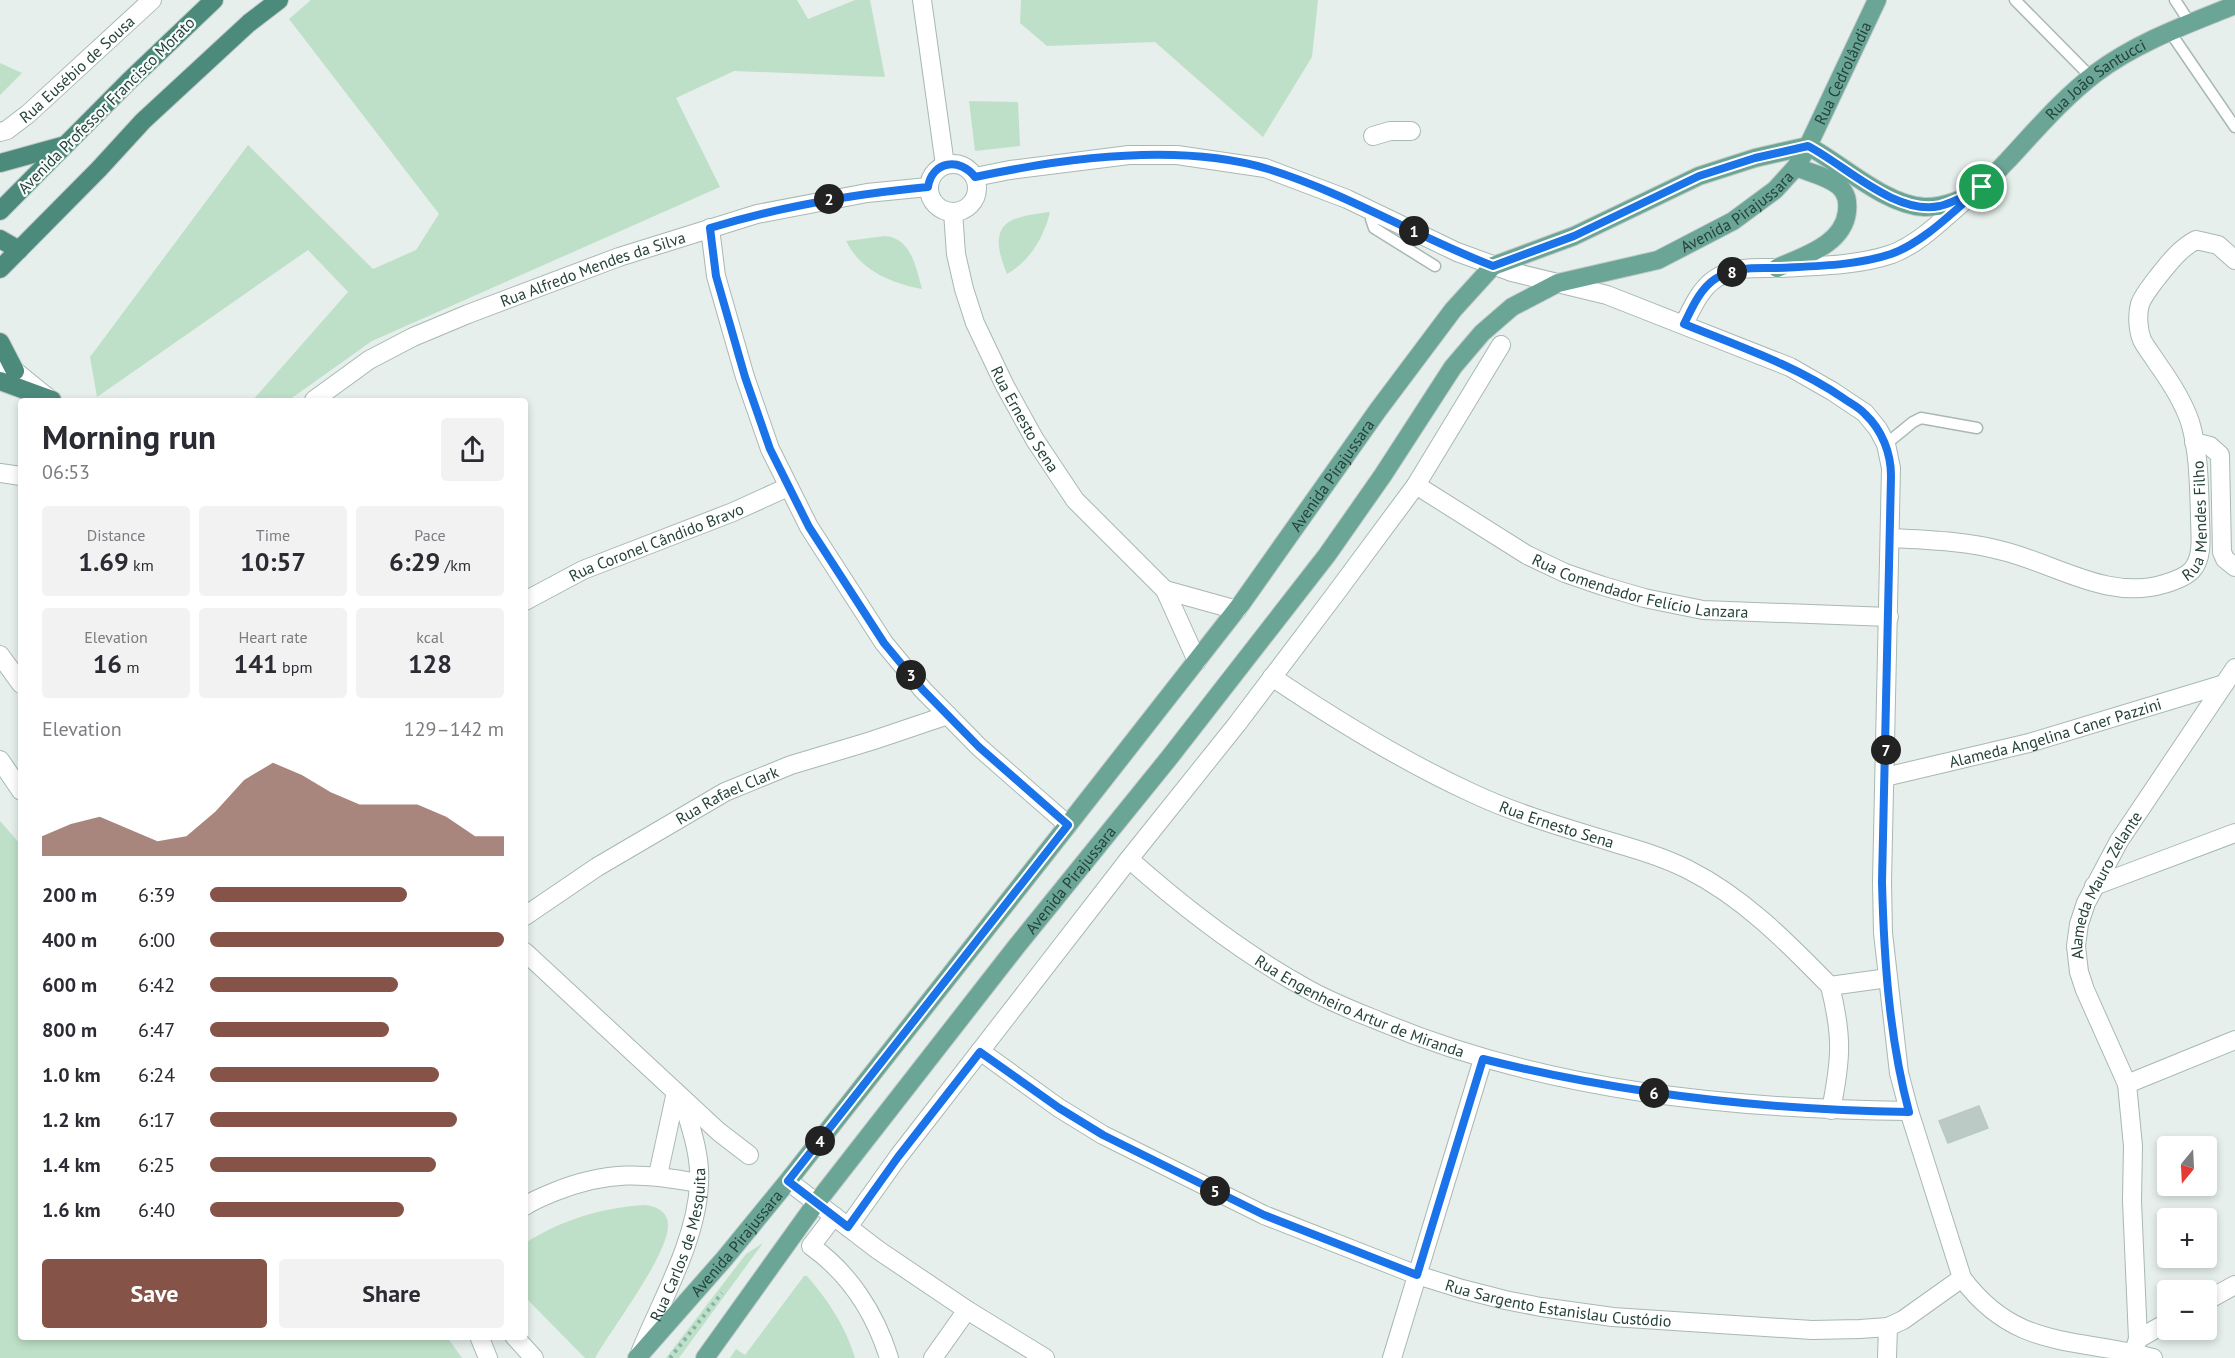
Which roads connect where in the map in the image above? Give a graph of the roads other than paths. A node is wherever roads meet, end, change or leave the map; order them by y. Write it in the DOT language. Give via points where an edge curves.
graph roads {
  1 [pos="152,0"];
  2 [pos="214,0"];
  3 [pos="279,0"];
  4 [pos="922,0"];
  5 [pos="1877,0"];
  6 [pos="2015,0"];
  7 [pos="2175,0"];
  8 [pos="2235,5"];
  9 [pos="2190,23"];
  10 [pos="2170,32"];
  11 [pos="2091,77"];
  12 [pos="2235,127"];
  13 [pos="1411,131"];
  14 [pos="0,132"];
  15 [pos="1373,135"];
  16 [pos="64,146"];
  17 [pos="1808,146"];
  18 [pos="0,163"];
  19 [pos="945,165"];
  20 [pos="1796,167"];
  21 [pos="975,177"];
  22 [pos="928,187"];
  23 [pos="1982,187"];
  24 [pos="0,211"];
  25 [pos="954,212"];
  26 [pos="1374,212"];
  27 [pos="710,228"];
  28 [pos="0,239"];
  29 [pos="19,250"];
  30 [pos="1457,252"];
  31 [pos="2235,260"];
  32 [pos="1435,266"];
  33 [pos="1493,266"];
  34 [pos="1777,268"];
  35 [pos="0,269"];
  36 [pos="1558,283"];
  37 [pos="1473,289"];
  38 [pos="1684,324"];
  39 [pos="0,342"];
  40 [pos="1501,345"];
  41 [pos="5,371"];
  42 [pos="49,398"];
  43 [pos="317,398"];
  44 [pos="1977,428"];
  45 [pos="2194,442"];
  46 [pos="1886,444"];
  47 [pos="0,474"];
  48 [pos="18,476"];
  49 [pos="1416,485"];
  50 [pos="788,487"];
  51 [pos="1890,538"];
  52 [pos="2235,567"];
  53 [pos="1165,590"];
  54 [pos="528,599"];
  55 [pos="1237,610"];
  56 [pos="1889,617"];
  57 [pos="0,655"];
  58 [pos="1197,661"];
  59 [pos="2235,668"];
  60 [pos="1272,677"];
  61 [pos="18,680"];
  62 [pos="2224,684"];
  63 [pos="948,715"];
  64 [pos="0,760"];
  65 [pos="1885,777"];
  66 [pos="18,787"];
  67 [pos="1068,825"];
  68 [pos="2235,833"];
  69 [pos="1129,859"];
  70 [pos="2094,886"];
  71 [pos="528,914"];
  72 [pos="528,955"];
  73 [pos="1888,978"];
  74 [pos="1830,986"];
  75 [pos="2235,1040"];
  76 [pos="980,1052"];
  77 [pos="1483,1059"];
  78 [pos="2127,1084"];
  79 [pos="679,1095"];
  80 [pos="1831,1110"];
  81 [pos="1909,1112"];
  82 [pos="749,1155"];
  83 [pos="658,1176"];
  84 [pos="788,1181"];
  85 [pos="699,1183"];
  86 [pos="817,1203"];
  87 [pos="528,1204"];
  88 [pos="841,1221"];
  89 [pos="1417,1275"];
  90 [pos="1962,1278"];
  91 [pos="2235,1285"];
  92 [pos="2217,1295"];
  93 [pos="967,1310"];
  94 [pos="1888,1327"];
  95 [pos="2157,1330"];
  96 [pos="481,1340"];
  97 [pos="518,1340"];
  98 [pos="2136,1346"];
  99 [pos="638,1356"];
  100 [pos="488,1358"];
  101 [pos="534,1358"];
  102 [pos="705,1358"];
  103 [pos="890,1358"];
  104 [pos="934,1358"];
  105 [pos="1045,1358"];
  106 [pos="1392,1358"];
  107 [pos="1887,1358"];
  108 [pos="2153,1358"];
  1 -- 14 [label="street, Rua Eusébio de Sousa" via="28,114"];
  2 -- 16 [label="highway, Avenida Professor Francisco Morato"];
  3 -- 29 [label="highway" via="142,121"];
  4 -- 19 [label="street"];
  5 -- 17 [label="main road, Rua Cedrolândia"];
  6 -- 11 [label="lane"];
  7 -- 9 [label="lane"];
  8 -- 9 [label="main road, Rua João Santucci"];
  9 -- 10 [label="main road, Rua João Santucci"];
  10 -- 11 [label="main road, Rua João Santucci" via="2123,54"];
  10 -- 12 [label="lane"];
  11 -- 23 [label="main road, Rua João Santucci"];
  13 -- 15 [label="street"];
  16 -- 18 [label="highway"];
  16 -- 24 [label="highway, Avenida Professor Francisco Morato"];
  17 -- 20 [label="main road, Avenida Pirajussara"];
  17 -- 23 [label="main road, Rua João Santucci" via="1863,182 1910,204 1938,206"];
  17 -- 33 [label="main road, Avenida Pirajussara" via="1699,176 1574,236"];
  19 -- 21 [label="street" via="962,165"];
  19 -- 22 [label="street" via="935,171"];
  20 -- 34 [label="main road" via="1838,185 1848,201 1846,218 1827,244"];
  20 -- 36 [label="main road, Avenida Pirajussara" via="1756,205 1695,243 1642,265"];
  21 -- 25 [label="street" via="973,200"];
  21 -- 26 [label="street" via="1119,156 1177,154 1265,168"];
  22 -- 25 [label="street" via="933,202"];
  22 -- 27 [label="street, Rua Alfredo Mendes da Silva" via="806,203"];
  23 -- 34 [label="street, Rua João Santucci" via="1912,244 1891,254 1841,264"];
  25 -- 53 [label="street, Rua Ernesto Sena" via="956,254 975,323 1035,440 1075,500"];
  26 -- 30 [label="street"];
  26 -- 32 [label="lane" via="1374,228"];
  27 -- 43 [label="street, Rua Alfredo Mendes da Silva" via="619,257 413,337 369,360"];
  27 -- 50 [label="street" via="716,276 745,377"];
  28 -- 29 [label="highway"];
  29 -- 35 [label="highway"];
  30 -- 33 [label="street"];
  30 -- 37 [label="street" via="1472,267"];
  31 -- 45 [label="street, Rua Mendes Filho" via="2218,245 2196,240 2166,267 2140,305 2142,341 2184,407"];
  33 -- 36 [label="street"];
  33 -- 37 [label="main road, Avenida Pirajussara"];
  34 -- 38 [label="street, Rua João Santucci" via="1748,268 1715,279 1701,293"];
  36 -- 38 [label="street" via="1607,295"];
  36 -- 86 [label="main road, Avenida Pirajussara" via="1512,307 1482,333 1453,367 1327,555"];
  37 -- 55 [label="main road, Avenida Pirajussara" via="1378,410"];
  38 -- 46 [label="street" via="1790,367 1832,391 1865,413"];
  39 -- 41 [label="highway"];
  40 -- 49 [label="street, Avenida Pirajussara"];
  41 -- 42 [label="street"];
  44 -- 46 [label="lane" via="1921,418"];
  45 -- 51 [label="street, Rua Mendes Filho" via="2199,560 2192,570 2170,582 2145,588 2116,588 1987,547"];
  45 -- 52 [label="street" via="2210,446 2220,455 2222,552"];
  46 -- 51 [label="street" via="1891,468"];
  47 -- 48 [label="street"];
  49 -- 56 [label="street, Rua Comendador Felício Lanzara" via="1527,555 1613,589 1703,610"];
  49 -- 60 [label="street, Avenida Pirajussara"];
  50 -- 54 [label="street, Rua Coronel Cândido Bravo" via="582,570"];
  50 -- 63 [label="street" via="809,527 884,643"];
  51 -- 56 [label="street"];
  53 -- 55 [label="street, Rua Ernesto Sena"];
  53 -- 58 [label="street, Rua Ernesto Sena"];
  55 -- 58 [label="main road, Avenida Pirajussara"];
  56 -- 65 [label="street"];
  57 -- 61 [label="street"];
  58 -- 67 [label="main road, Avenida Pirajussara"];
  59 -- 62 [label="street, Alameda Mauro Zelante"];
  60 -- 69 [label="street, Avenida Pirajussara"];
  60 -- 74 [label="street, Rua Ernesto Sena" via="1338,722 1473,794 1686,868 1760,917"];
  62 -- 65 [label="street, Alameda Angelina Caner Pazzini" via="2029,743"];
  62 -- 70 [label="street, Alameda Mauro Zelante" via="2119,841"];
  63 -- 67 [label="street"];
  63 -- 71 [label="street, Rua Rafael Clark" via="791,765 725,792 597,867"];
  64 -- 66 [label="street"];
  65 -- 73 [label="street" via="1882,882"];
  67 -- 84 [label="main road, Avenida Pirajussara"];
  68 -- 70 [label="street"];
  69 -- 76 [label="street, Avenida Pirajussara"];
  69 -- 77 [label="street, Rua Engenheiro Artur de Miranda" via="1189,911 1305,988 1406,1032"];
  70 -- 78 [label="street, Alameda Mauro Zelante" via="2079,924 2079,972"];
  72 -- 79 [label="street"];
  73 -- 74 [label="street"];
  73 -- 81 [label="street" via="1899,1073"];
  74 -- 80 [label="street" via="1840,1050"];
  75 -- 78 [label="street"];
  76 -- 88 [label="street, Avenida Pirajussara" via="898,1157"];
  76 -- 89 [label="street, Rua Sargento Estanislau Custódio" via="1103,1135 1264,1215"];
  77 -- 80 [label="street, Rua Engenheiro Artur de Miranda" via="1646,1092"];
  77 -- 89 [label="street"];
  78 -- 98 [label="street, Alameda Mauro Zelante" via="2133,1146"];
  79 -- 82 [label="street"];
  79 -- 83 [label="street, Rua Carlos de Mesquita"];
  79 -- 85 [label="street, Rua Carlos de Mesquita" via="698,1161"];
  80 -- 81 [label="street, Rua Engenheiro Artur de Miranda"];
  81 -- 90 [label="street"];
  83 -- 85 [label="street"];
  83 -- 87 [label="street" via="590,1179"];
  84 -- 86 [label="street"];
  84 -- 99 [label="main road, Avenida Pirajussara"];
  85 -- 99 [label="street, Rua Carlos de Mesquita" via="695,1213 681,1256"];
  86 -- 88 [label="street"];
  86 -- 102 [label="main road, Avenida Pirajussara"];
  88 -- 93 [label="street"];
  88 -- 103 [label="street, Avenida Pirajussara" via="811,1246 856,1290"];
  89 -- 94 [label="street, Rua Sargento Estanislau Custódio" via="1505,1300 1613,1317 1812,1330"];
  89 -- 106 [label="street"];
  90 -- 94 [label="street, Rua Sargento Estanislau Custódio" via="1918,1311"];
  90 -- 98 [label="street" via="1993,1311 2028,1332 2082,1346"];
  91 -- 92 [label="street"];
  93 -- 104 [label="street"];
  93 -- 105 [label="street"];
  94 -- 107 [label="street"];
  95 -- 98 [label="street"];
  96 -- 100 [label="street"];
  97 -- 101 [label="street"];
  98 -- 108 [label="street"];
}
